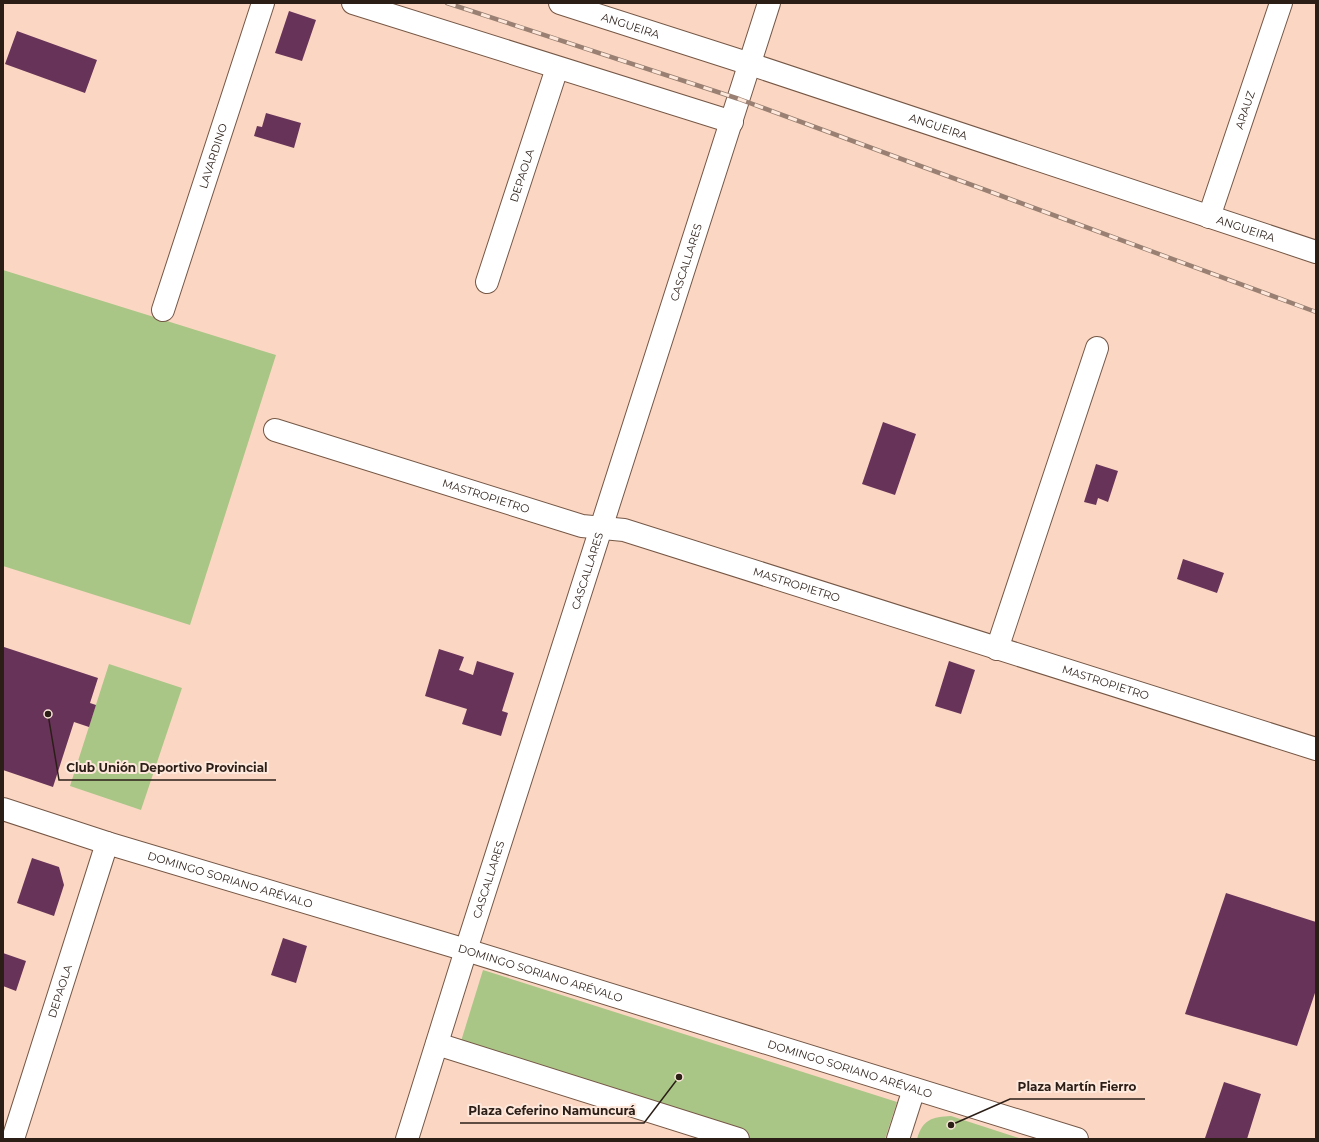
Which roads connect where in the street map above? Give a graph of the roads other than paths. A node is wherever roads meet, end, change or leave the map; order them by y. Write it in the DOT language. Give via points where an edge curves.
graph roads {
  1 [pos="263,3"];
  2 [pos="352,3"];
  3 [pos="560,3"];
  4 [pos="769,3"];
  5 [pos="1281,3"];
  6 [pos="750,64"];
  7 [pos="557,68"];
  8 [pos="732,122"];
  9 [pos="1209,217"];
  10 [pos="1316,252"];
  11 [pos="487,282"];
  12 [pos="163,310"];
  13 [pos="1097,348"];
  14 [pos="276,430"];
  15 [pos="601,529"];
  16 [pos="997,649"];
  17 [pos="1316,749"];
  18 [pos="3,809"];
  19 [pos="107,843"];
  20 [pos="466,950"];
  21 [pos="437,1044"];
  22 [pos="914,1089"];
  23 [pos="13,1139"];
  24 [pos="407,1139"];
  25 [pos="738,1139"];
  26 [pos="898,1139"];
  27 [pos="1077,1139"];
  1 -- 12 [label="street, LAVARDINO"];
  2 -- 7 [label="street"];
  3 -- 6 [label="street, ANGUEIRA"];
  4 -- 6 [label="street, CASCALLARES"];
  5 -- 9 [label="street, ARAUZ"];
  6 -- 8 [label="street, CASCALLARES"];
  6 -- 9 [label="street, ANGUEIRA"];
  7 -- 8 [label="street"];
  7 -- 11 [label="street, DEPAOLA"];
  8 -- 15 [label="street, CASCALLARES"];
  9 -- 10 [label="street, ANGUEIRA"];
  13 -- 16 [label="street"];
  14 -- 15 [label="street, MASTROPIETRO" via="582,526"];
  15 -- 16 [label="street, MASTROPIETRO" via="624,530"];
  15 -- 20 [label="street, CASCALLARES"];
  16 -- 17 [label="street, MASTROPIETRO"];
  18 -- 19 [label="street, DOMINGO SORIANO ARÉVALO"];
  19 -- 20 [label="street, DOMINGO SORIANO ARÉVALO"];
  19 -- 23 [label="street, DEPAOLA"];
  20 -- 21 [label="street, CASCALLARES"];
  20 -- 22 [label="street, DOMINGO SORIANO ARÉVALO"];
  21 -- 24 [label="street, CASCALLARES"];
  21 -- 25 [label="street"];
  22 -- 26 [label="street"];
  22 -- 27 [label="street, DOMINGO SORIANO ARÉVALO"];
}
